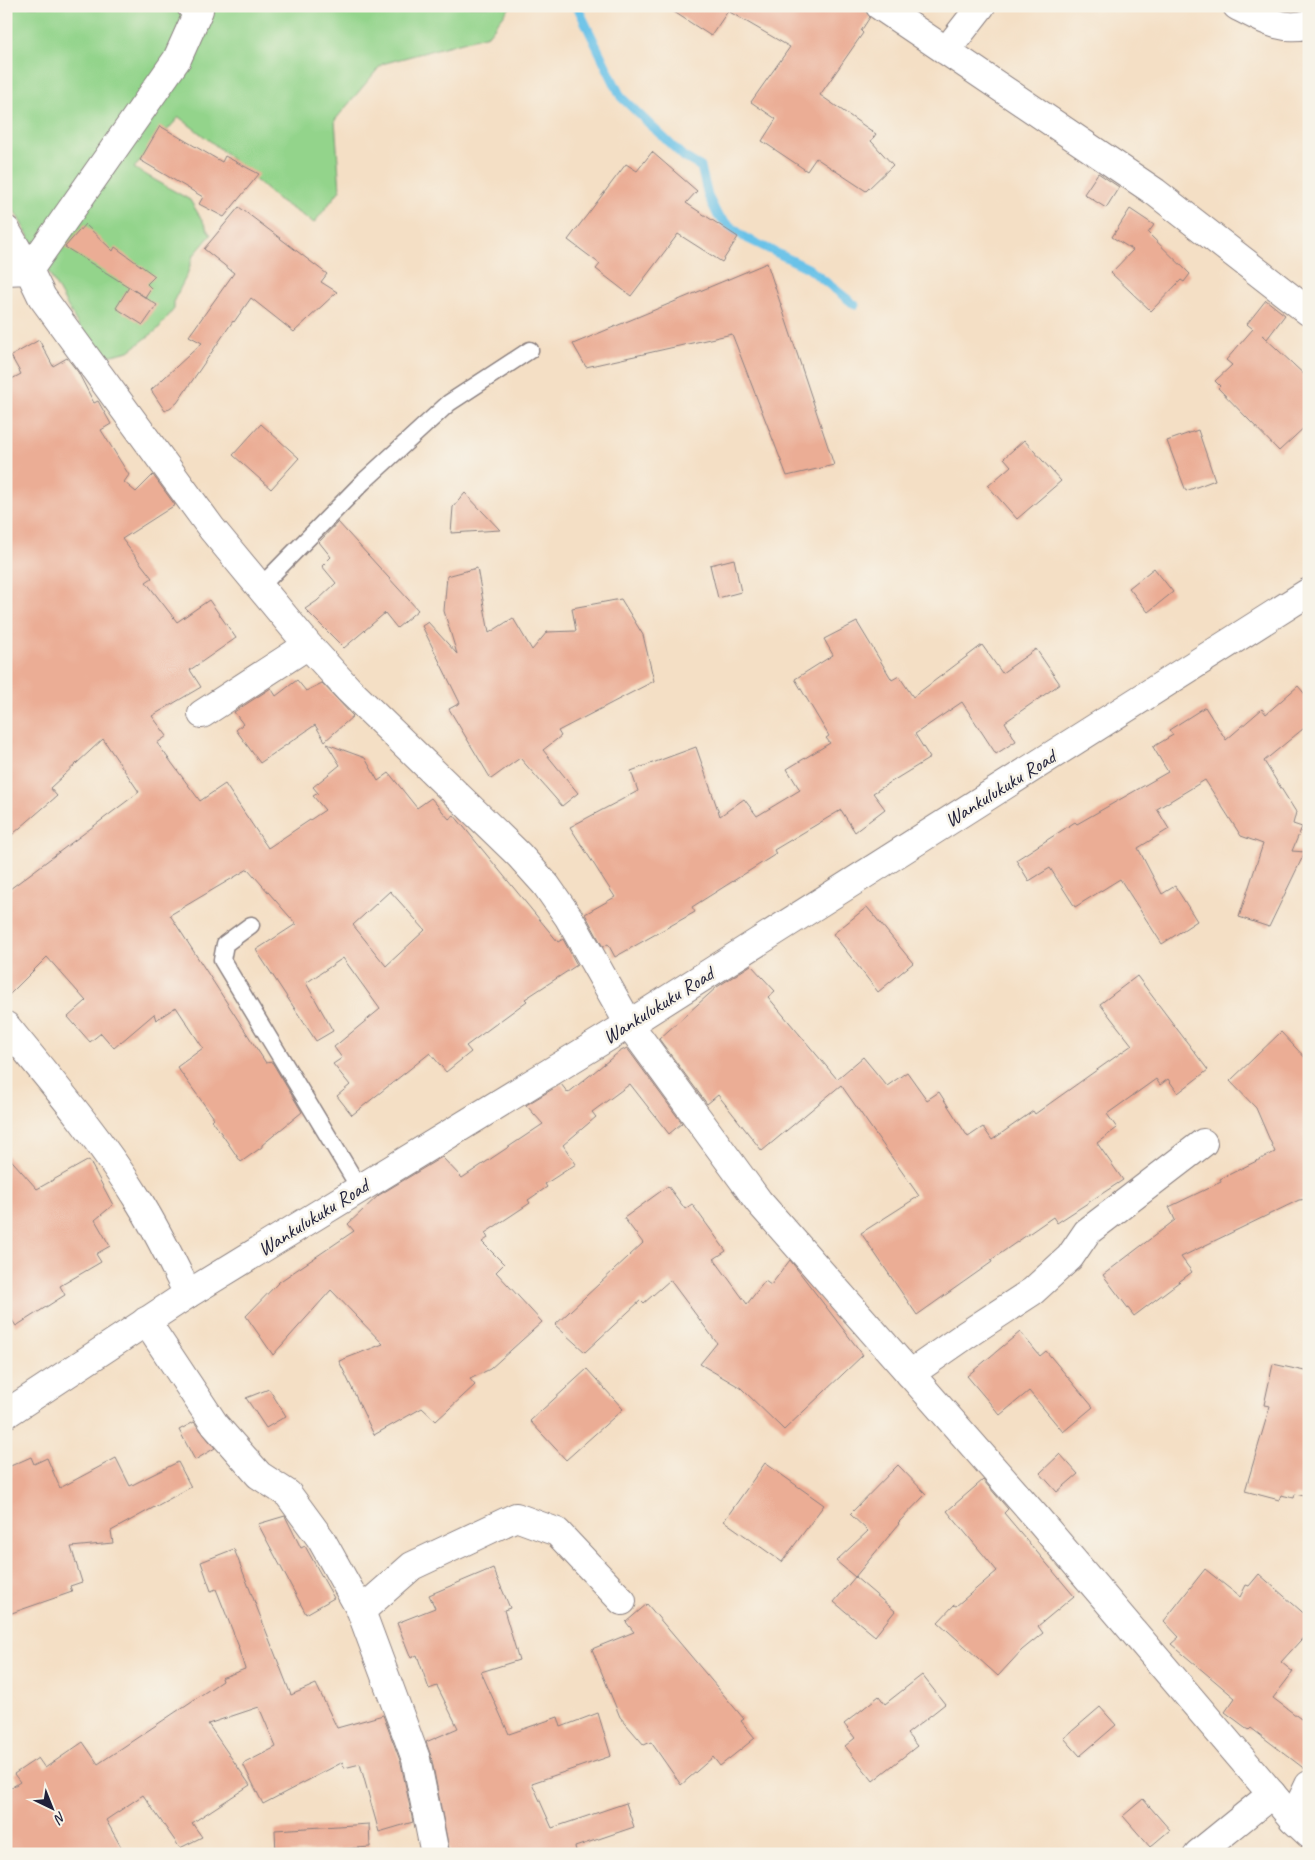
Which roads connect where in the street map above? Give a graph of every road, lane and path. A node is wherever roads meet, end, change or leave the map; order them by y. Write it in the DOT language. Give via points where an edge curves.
graph roads {
  1 [pos="191,6"];
  2 [pos="880,6"];
  3 [pos="981,6"];
  4 [pos="1237,6"];
  5 [pos="1309,24"];
  6 [pos="946,51"];
  7 [pos="6,230"];
  8 [pos="18,271"];
  9 [pos="1309,312"];
  10 [pos="530,350"];
  11 [pos="260,587"];
  12 [pos="1309,592"];
  13 [pos="308,645"];
  14 [pos="202,714"];
  15 [pos="251,925"];
  16 [pos="629,1024"];
  17 [pos="6,1026"];
  18 [pos="1203,1143"];
  19 [pos="360,1189"];
  20 [pos="188,1294"];
  21 [pos="146,1321"];
  22 [pos="910,1374"];
  23 [pos="6,1414"];
  24 [pos="622,1601"];
  25 [pos="361,1611"];
  26 [pos="1309,1785"];
  27 [pos="1272,1794"];
  28 [pos="1301,1826"];
  29 [pos="435,1854"];
  30 [pos="1198,1854"];
  1 -- 8 [label="street" via="198,10 176,59"];
  2 -- 6 [label="street"];
  3 -- 6 [label="street"];
  4 -- 5 [label="street" via="1274,24 1295,27"];
  6 -- 9 [label="street" via="1155,192"];
  7 -- 8 [label="street"];
  8 -- 11 [label="street" via="42,297 212,529"];
  10 -- 11 [label="lane" via="450,403 363,482"];
  11 -- 13 [label="street"];
  12 -- 16 [label="street, Wankulukuku Road"];
  13 -- 14 [label="street"];
  13 -- 16 [label="street" via="349,690 546,885 569,918"];
  15 -- 19 [label="lane" via="225,944 222,960"];
  16 -- 19 [label="street, Wankulukuku Road"];
  16 -- 22 [label="street" via="759,1202"];
  17 -- 20 [label="street" via="111,1159 160,1235"];
  18 -- 22 [label="street" via="1088,1232 1070,1257 1033,1291"];
  19 -- 20 [label="street, Wankulukuku Road"];
  20 -- 21 [label="street, Wankulukuku Road"];
  21 -- 23 [label="street, Wankulukuku Road"];
  21 -- 25 [label="street" via="214,1425 259,1475 288,1494 320,1538"];
  22 -- 27 [label="street"];
  24 -- 25 [label="street" via="557,1532 516,1517 412,1566"];
  25 -- 29 [label="street" via="416,1758"];
  26 -- 28 [label="street"];
  27 -- 28 [label="street"];
  27 -- 30 [label="street"];
}
